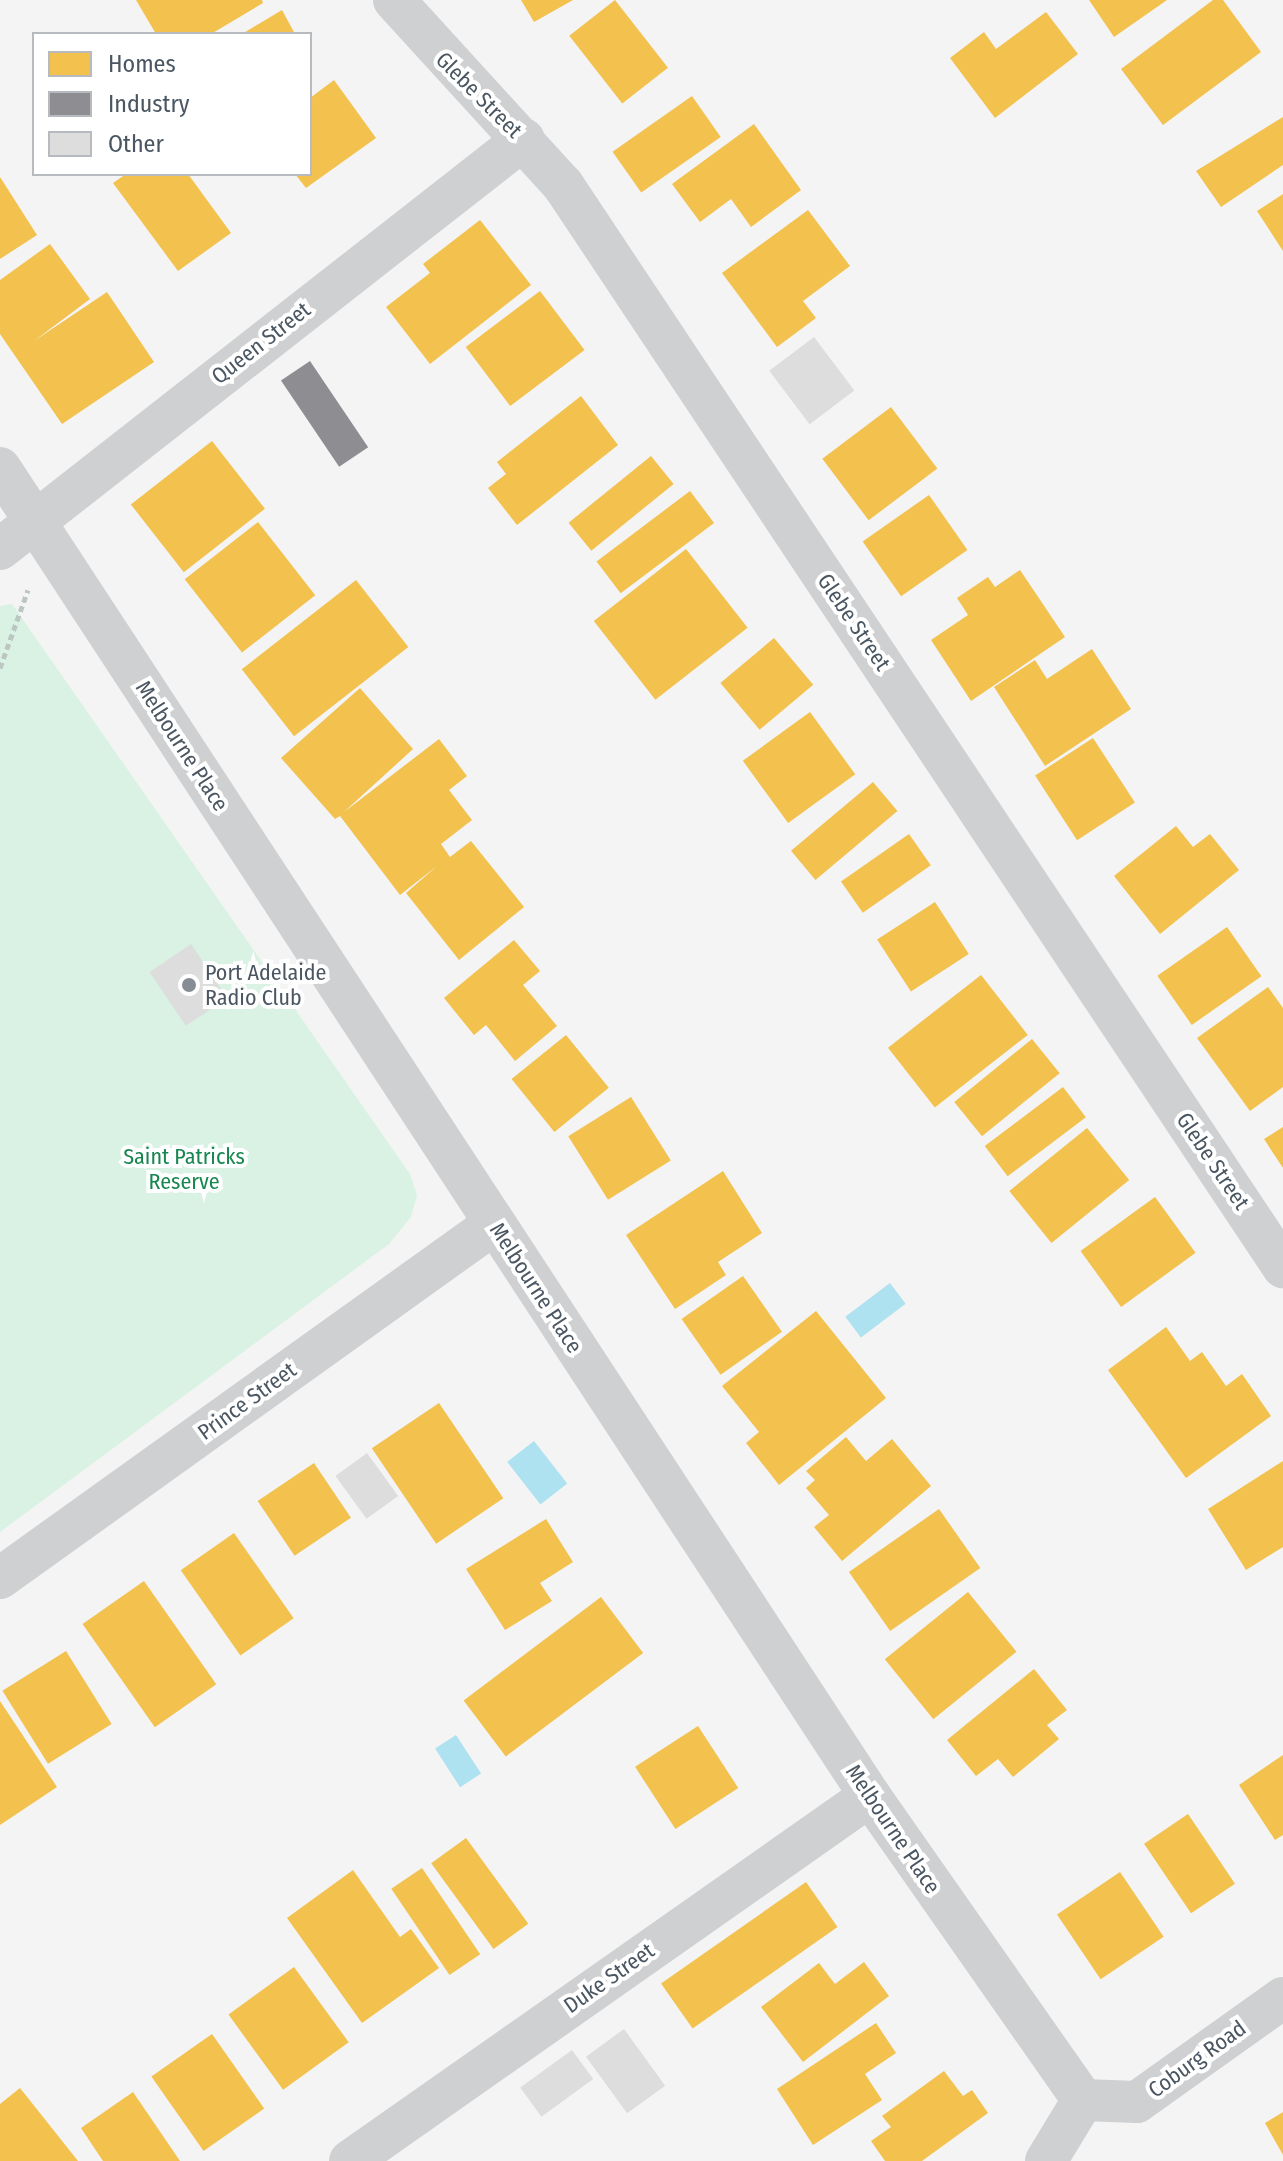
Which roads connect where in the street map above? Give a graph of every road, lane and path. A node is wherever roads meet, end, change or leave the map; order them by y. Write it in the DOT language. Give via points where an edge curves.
graph roads {
  1 [pos="394,0"];
  2 [pos="524,139"];
  3 [pos="0,468"];
  4 [pos="35,521"];
  5 [pos="0,549"];
  6 [pos="30,588"];
  7 [pos="0,668"];
  8 [pos="494,1224"];
  9 [pos="1283,1267"];
  10 [pos="0,1578"];
  11 [pos="870,1796"];
  12 [pos="1283,1998"];
  13 [pos="1083,2100"];
  14 [pos="350,2161"];
  15 [pos="1046,2161"];
  1 -- 2 [label="street, Glebe Street"];
  2 -- 4 [label="street, Queen Street"];
  2 -- 9 [label="street, Glebe Street" via="563,185"];
  3 -- 4 [label="street, Melbourne Place"];
  4 -- 5 [label="street, Queen Street"];
  4 -- 8 [label="street, Melbourne Place"];
  6 -- 7 [label="path"];
  8 -- 10 [label="street, Prince Street"];
  8 -- 11 [label="street, Melbourne Place"];
  11 -- 13 [label="street, Melbourne Place"];
  11 -- 14 [label="street, Duke Street"];
  12 -- 13 [label="street, Coburg Road" via="1137,2102"];
  13 -- 15 [label="street"];
}
